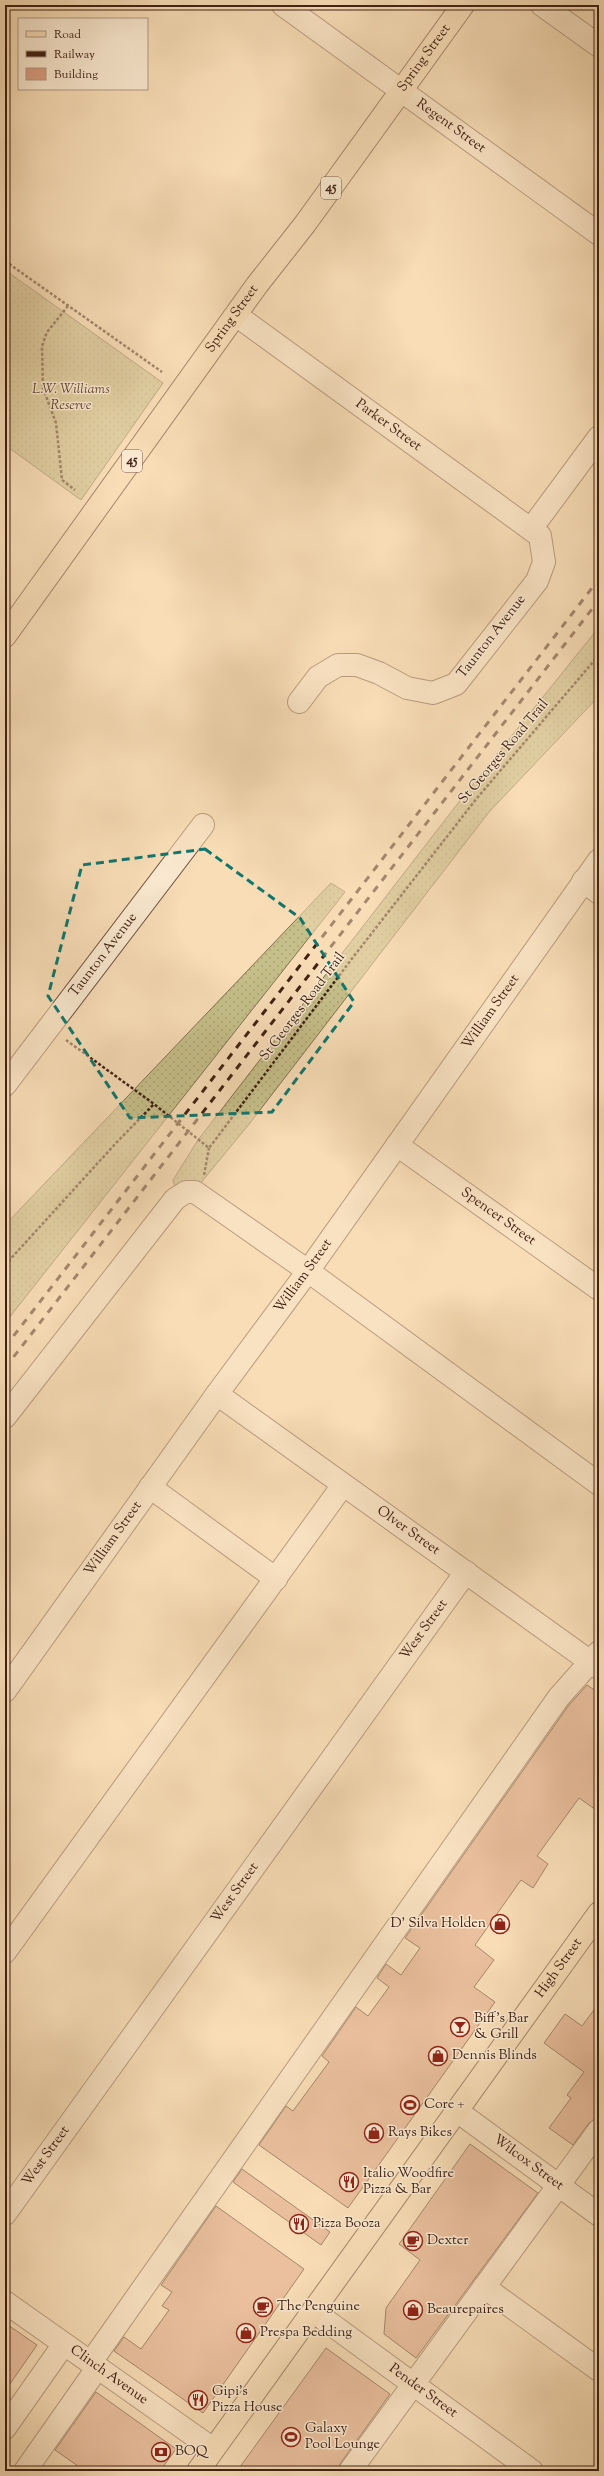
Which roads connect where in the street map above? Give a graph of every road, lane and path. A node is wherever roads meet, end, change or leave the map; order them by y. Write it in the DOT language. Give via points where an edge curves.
graph roads {
  1 [pos="283,5"];
  2 [pos="463,5"];
  3 [pos="542,5"];
  4 [pos="599,46"];
  5 [pos="402,90"];
  6 [pos="597,230"];
  7 [pos="5,261"];
  8 [pos="68,306"];
  9 [pos="236,315"];
  10 [pos="162,372"];
  11 [pos="599,437"];
  12 [pos="75,490"];
  13 [pos="535,532"];
  14 [pos="5,635"];
  15 [pos="599,655"];
  16 [pos="299,702"];
  17 [pos="203,825"];
  18 [pos="599,860"];
  19 [pos="591,887"];
  20 [pos="49,1027"];
  21 [pos="5,1085"];
  22 [pos="154,1104"];
  23 [pos="397,1145"];
  24 [pos="5,1265"];
  25 [pos="308,1272"];
  26 [pos="599,1289"];
  27 [pos="217,1394"];
  28 [pos="5,1417"];
  29 [pos="599,1484"];
  30 [pos="343,1485"];
  31 [pos="150,1487"];
  32 [pos="466,1572"];
  33 [pos="276,1579"];
  34 [pos="596,1661"];
  35 [pos="5,1691"];
  36 [pos="599,1913"];
  37 [pos="5,1952"];
  38 [pos="457,2111"];
  39 [pos="599,2130"];
  40 [pos="559,2186"];
  41 [pos="5,2214"];
  42 [pos="599,2216"];
  43 [pos="484,2287"];
  44 [pos="5,2302"];
  45 [pos="313,2311"];
  46 [pos="64,2344"];
  47 [pos="94,2364"];
  48 [pos="599,2370"];
  49 [pos="413,2384"];
  50 [pos="5,2428"];
  51 [pos="213,2449"];
  52 [pos="25,2471"];
  53 [pos="198,2471"];
  54 [pos="350,2471"];
  55 [pos="532,2471"];
  1 -- 5 [label="street, Regent Street"];
  2 -- 5 [label="main road, Spring Street / 45"];
  3 -- 4 [label="street"];
  5 -- 6 [label="street, Regent Street"];
  5 -- 9 [label="main road, Spring Street / 45"];
  7 -- 8 [label="path"];
  8 -- 10 [label="path"];
  8 -- 12 [label="path" via="47,332 42,346 43,388 56,423 62,480"];
  9 -- 13 [label="street, Parker Street"];
  9 -- 14 [label="main road, Spring Street / 45"];
  11 -- 13 [label="street"];
  13 -- 16 [label="street, Taunton Avenue" via="544,562 537,581 456,684 426,692 407,688 379,673 357,666 338,665 318,677"];
  15 -- 22 [label="path, St Georges Road Trail" via="477,798 209,1148"];
  17 -- 20 [label="street, Taunton Avenue"];
  18 -- 19 [label="street, William Street"];
  19 -- 23 [label="street, William Street"];
  20 -- 21 [label="street, Taunton Avenue"];
  20 -- 22 [label="path"];
  22 -- 24 [label="path"];
  23 -- 25 [label="street, William Street"];
  23 -- 26 [label="street, Spencer Street"];
  25 -- 27 [label="street, William Street"];
  25 -- 28 [label="street" via="195,1192 186,1192 175,1199"];
  25 -- 29 [label="street"];
  27 -- 30 [label="street, Olver Street"];
  27 -- 31 [label="street, William Street"];
  30 -- 32 [label="street, Olver Street"];
  30 -- 33 [label="street"];
  31 -- 33 [label="street"];
  31 -- 35 [label="street, William Street"];
  32 -- 34 [label="street, Olver Street"];
  32 -- 41 [label="street, West Street"];
  33 -- 37 [label="street"];
  34 -- 47 [label="street" via="559,1697"];
  36 -- 38 [label="main road, High Street"];
  38 -- 40 [label="street, Wilcox Street"];
  38 -- 45 [label="main road, High Street"];
  39 -- 40 [label="street"];
  40 -- 42 [label="street, Wilcox Street"];
  40 -- 43 [label="street"];
  43 -- 48 [label="street"];
  43 -- 49 [label="street"];
  44 -- 46 [label="street, Clinch Avenue"];
  45 -- 49 [label="street, Pender Street"];
  45 -- 51 [label="main road, High Street"];
  46 -- 47 [label="street, Clinch Avenue"];
  46 -- 50 [label="street"];
  47 -- 51 [label="street, Clinch Avenue"];
  47 -- 52 [label="street"];
  49 -- 54 [label="street"];
  49 -- 55 [label="street, Pender Street"];
  51 -- 53 [label="main road, High Street"];
}
